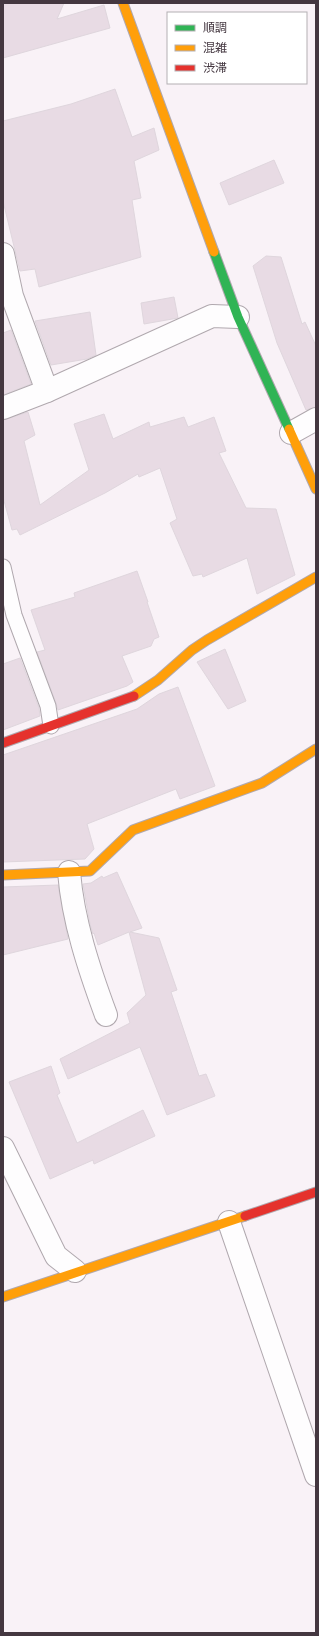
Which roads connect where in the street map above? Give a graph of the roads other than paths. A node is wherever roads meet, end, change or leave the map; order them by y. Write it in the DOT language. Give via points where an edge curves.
graph roads {
  1 [pos="123,3"];
  2 [pos="3,254"];
  3 [pos="238,317"];
  4 [pos="47,390"];
  5 [pos="3,408"];
  6 [pos="316,419"];
  7 [pos="291,433"];
  8 [pos="316,488"];
  9 [pos="3,567"];
  10 [pos="316,577"];
  11 [pos="50,726"];
  12 [pos="3,743"];
  13 [pos="316,749"];
  14 [pos="69,872"];
  15 [pos="3,875"];
  16 [pos="106,1015"];
  17 [pos="3,1148"];
  18 [pos="316,1192"];
  19 [pos="228,1222"];
  20 [pos="75,1272"];
  21 [pos="3,1296"];
  22 [pos="316,1475"];
  1 -- 3 [label="street"];
  2 -- 4 [label="street" via="12,296"];
  3 -- 4 [label="street" via="212,316"];
  3 -- 7 [label="street"];
  4 -- 5 [label="street"];
  6 -- 7 [label="street"];
  7 -- 8 [label="street"];
  9 -- 11 [label="lane" via="14,615 48,706"];
  10 -- 11 [label="street" via="207,640 133,697"];
  11 -- 12 [label="street"];
  13 -- 14 [label="street" via="262,783 133,830 90,871"];
  14 -- 15 [label="street"];
  14 -- 16 [label="street" via="70,893 90,973"];
  17 -- 20 [label="street" via="56,1256"];
  18 -- 19 [label="street"];
  19 -- 20 [label="street"];
  19 -- 22 [label="street"];
  20 -- 21 [label="street"];
}
